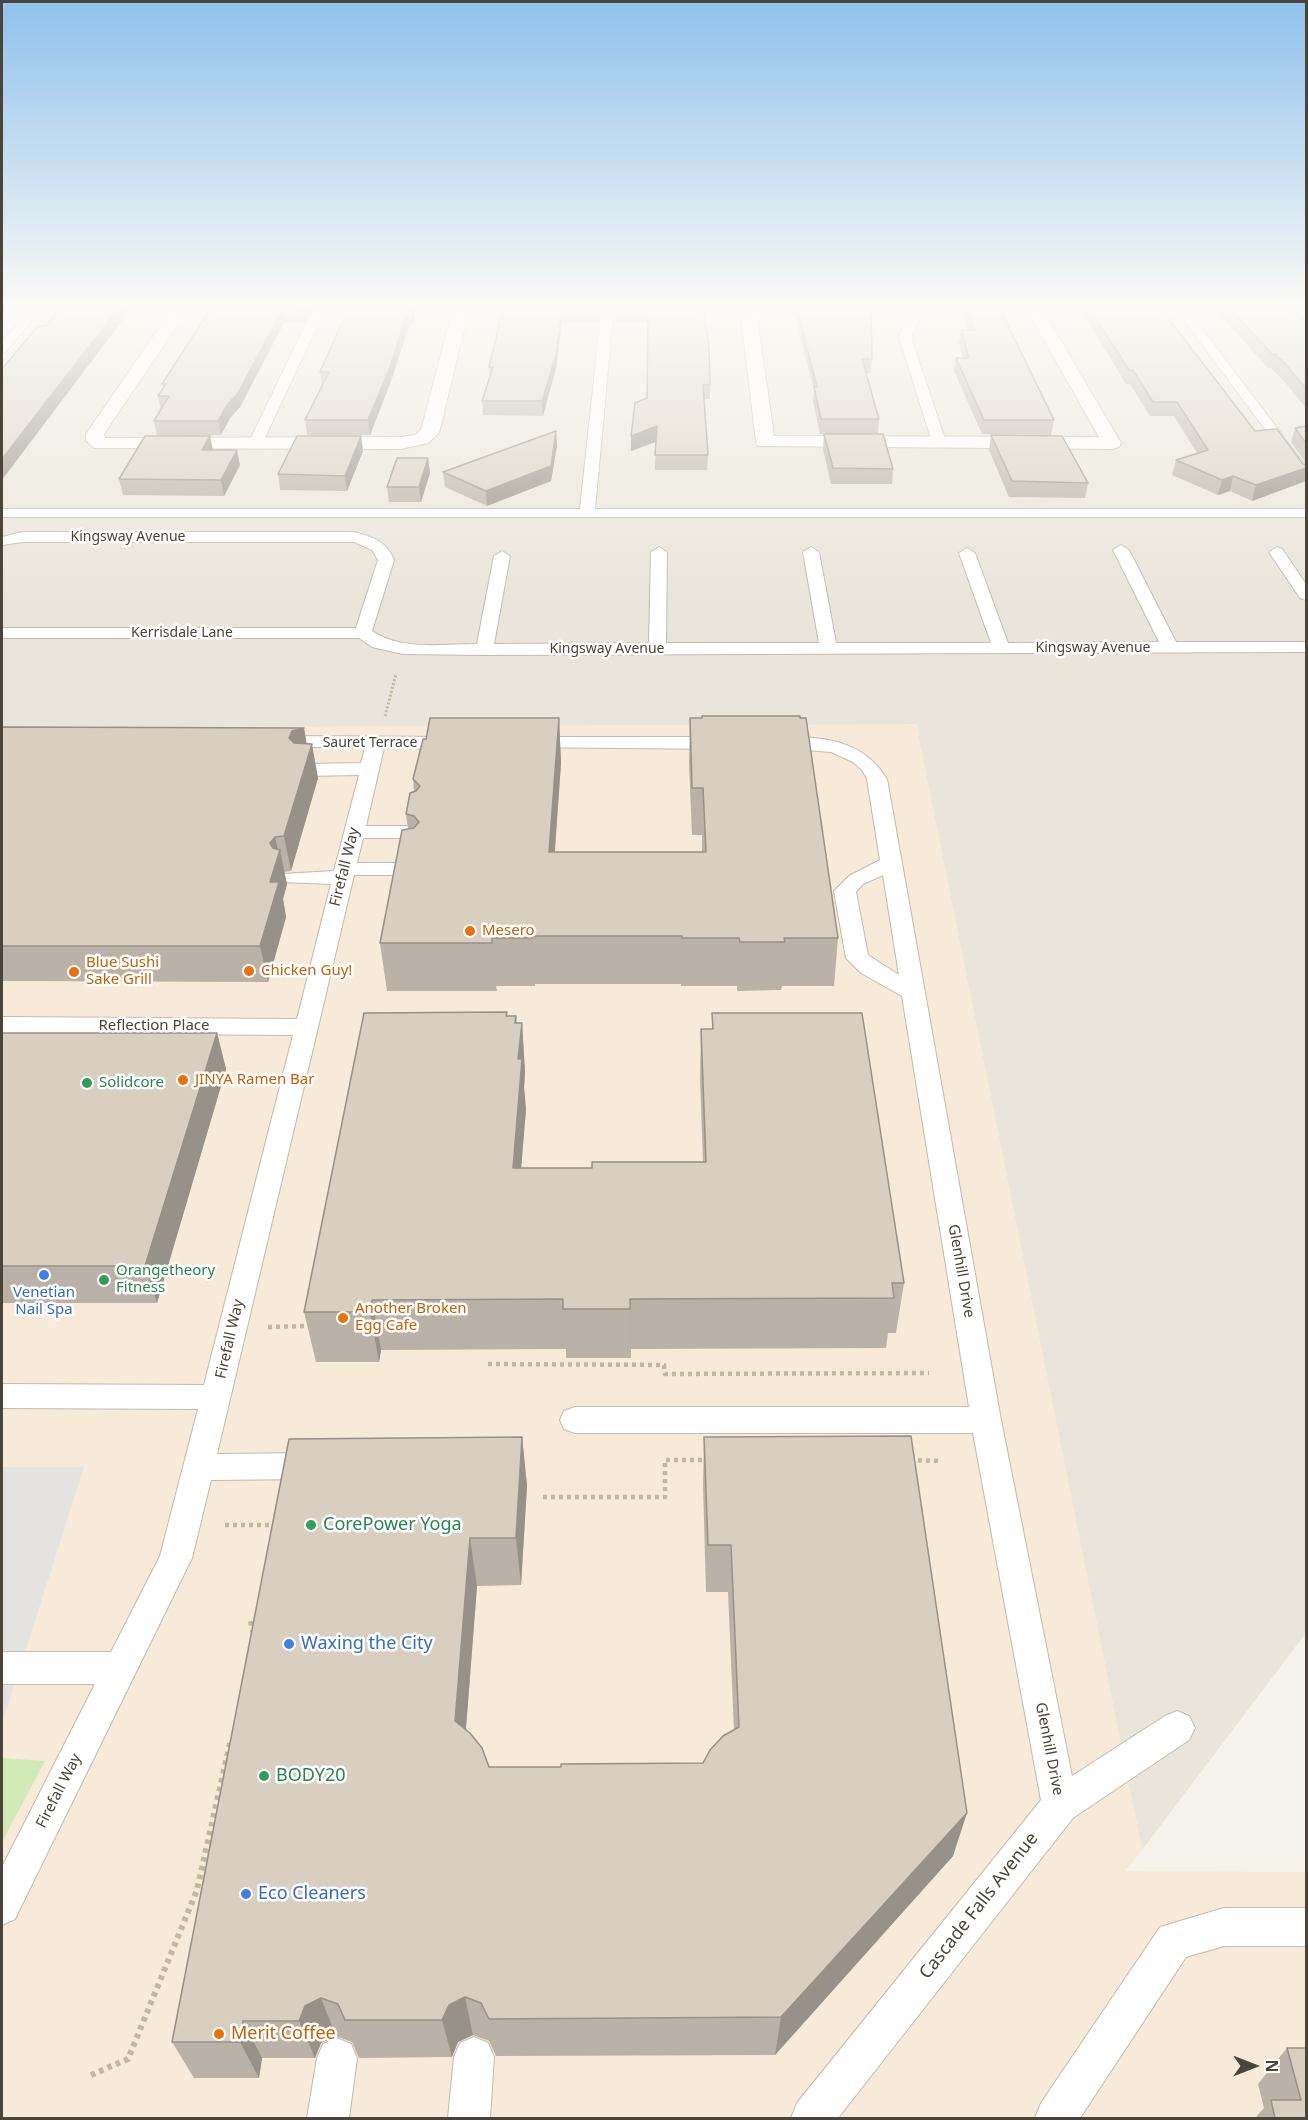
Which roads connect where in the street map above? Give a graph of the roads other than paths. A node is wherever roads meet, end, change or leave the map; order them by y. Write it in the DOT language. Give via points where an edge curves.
graph roads {
  1 [pos="116,404"];
  2 [pos="274,404"];
  3 [pos="437,404"];
  4 [pos="598,404"];
  5 [pos="760,404"];
  6 [pos="927,404"];
  7 [pos="1089,404"];
  8 [pos="1253,404"];
  9 [pos="939,442"];
  10 [pos="255,444"];
  11 [pos="1306,475"];
  12 [pos="2,513"];
  13 [pos="587,513"];
  14 [pos="1306,513"];
  15 [pos="2,533"];
  16 [pos="22,537"];
  17 [pos="2,541"];
  18 [pos="1121,550"];
  19 [pos="659,552"];
  20 [pos="811,552"];
  21 [pos="1277,552"];
  22 [pos="967,553"];
  23 [pos="502,556"];
  24 [pos="1306,596"];
  25 [pos="2,633"];
  26 [pos="363,633"];
  27 [pos="1306,647"];
  28 [pos="1001,648"];
  29 [pos="1170,648"];
  30 [pos="657,649"];
  31 [pos="829,649"];
  32 [pos="484,650"];
  33 [pos="258,742"];
  34 [pos="474,743"];
  35 [pos="510,743"];
  36 [pos="737,743"];
  37 [pos="761,743"];
  38 [pos="373,756"];
  39 [pos="307,770"];
  40 [pos="354,832"];
  41 [pos="413,832"];
  42 [pos="891,863"];
  43 [pos="412,869"];
  44 [pos="344,873"];
  45 [pos="289,878"];
  46 [pos="913,992"];
  47 [pos="2,1025"];
  48 [pos="306,1027"];
  49 [pos="2,1396"];
  50 [pos="216,1397"];
  51 [pos="575,1420"];
  52 [pos="986,1420"];
  53 [pos="351,1466"];
  54 [pos="199,1467"];
  55 [pos="2,1668"];
  56 [pos="121,1668"];
  57 [pos="1177,1728"];
  58 [pos="1059,1805"];
  59 [pos="2,1906"];
  60 [pos="1306,1927"];
  61 [pos="474,2057"];
  62 [pos="337,2058"];
  63 [pos="328,2118"];
  64 [pos="469,2118"];
  65 [pos="812,2118"];
  66 [pos="1056,2118"];
  1 -- 10 [label="street" via="95,434 95,440 101,444"];
  2 -- 10 [label="lane"];
  3 -- 10 [label="street" via="430,433 421,439 401,443"];
  4 -- 13 [label="lane"];
  5 -- 9 [label="street" via="765,442"];
  6 -- 9 [label="lane"];
  7 -- 9 [label="street" via="1112,443"];
  8 -- 11 [label="lane"];
  12 -- 13 [label="lane"];
  13 -- 14 [label="lane"];
  15 -- 16 [label="lane, Kingsway Avenue"];
  16 -- 17 [label="lane, Kingsway Avenue"];
  16 -- 26 [label="lane, Kingsway Avenue" via="354,537 372,541 383,549 386,560"];
  18 -- 29 [label="lane"];
  19 -- 30 [label="lane"];
  20 -- 31 [label="lane"];
  21 -- 24 [label="lane"];
  22 -- 28 [label="lane"];
  23 -- 32 [label="lane"];
  25 -- 26 [label="lane, Kerrisdale Lane"];
  26 -- 32 [label="lane, Kingsway Avenue" via="378,643 403,650"];
  27 -- 29 [label="lane, Kingsway Avenue"];
  28 -- 29 [label="lane, Kingsway Avenue"];
  28 -- 31 [label="lane, Kingsway Avenue"];
  30 -- 31 [label="lane, Kingsway Avenue"];
  30 -- 32 [label="lane, Kingsway Avenue"];
  33 -- 38 [label="lane, Sauret Terrace"];
  34 -- 38 [label="lane, Sauret Terrace"];
  35 -- 36 [label="lane"];
  37 -- 42 [label="lane, Glenhill Drive" via="809,743 862,758 877,779"];
  38 -- 39 [label="lane"];
  38 -- 40 [label="lane, Firefall Way"];
  40 -- 41 [label="lane"];
  40 -- 44 [label="lane, Firefall Way"];
  42 -- 46 [label="lane, Glenhill Drive"];
  42 -- 46 [label="lane" via="856,880 845,891 857,958"];
  43 -- 44 [label="lane"];
  44 -- 45 [label="lane"];
  44 -- 48 [label="lane, Firefall Way"];
  46 -- 52 [label="lane, Glenhill Drive"];
  47 -- 48 [label="lane, Reflection Place"];
  48 -- 50 [label="lane, Firefall Way"];
  49 -- 50 [label="lane"];
  50 -- 54 [label="lane, Firefall Way"];
  51 -- 52 [label="lane"];
  52 -- 58 [label="lane, Glenhill Drive"];
  53 -- 54 [label="lane"];
  54 -- 56 [label="lane, Firefall Way" via="176,1558"];
  55 -- 56 [label="lane"];
  56 -- 59 [label="lane, Firefall Way"];
  57 -- 58 [label="lane, Cascade Falls Avenue"];
  58 -- 65 [label="lane, Cascade Falls Avenue"];
  60 -- 66 [label="lane" via="1224,1927 1174,1941"];
  61 -- 64 [label="lane"];
  62 -- 63 [label="lane"];
}
